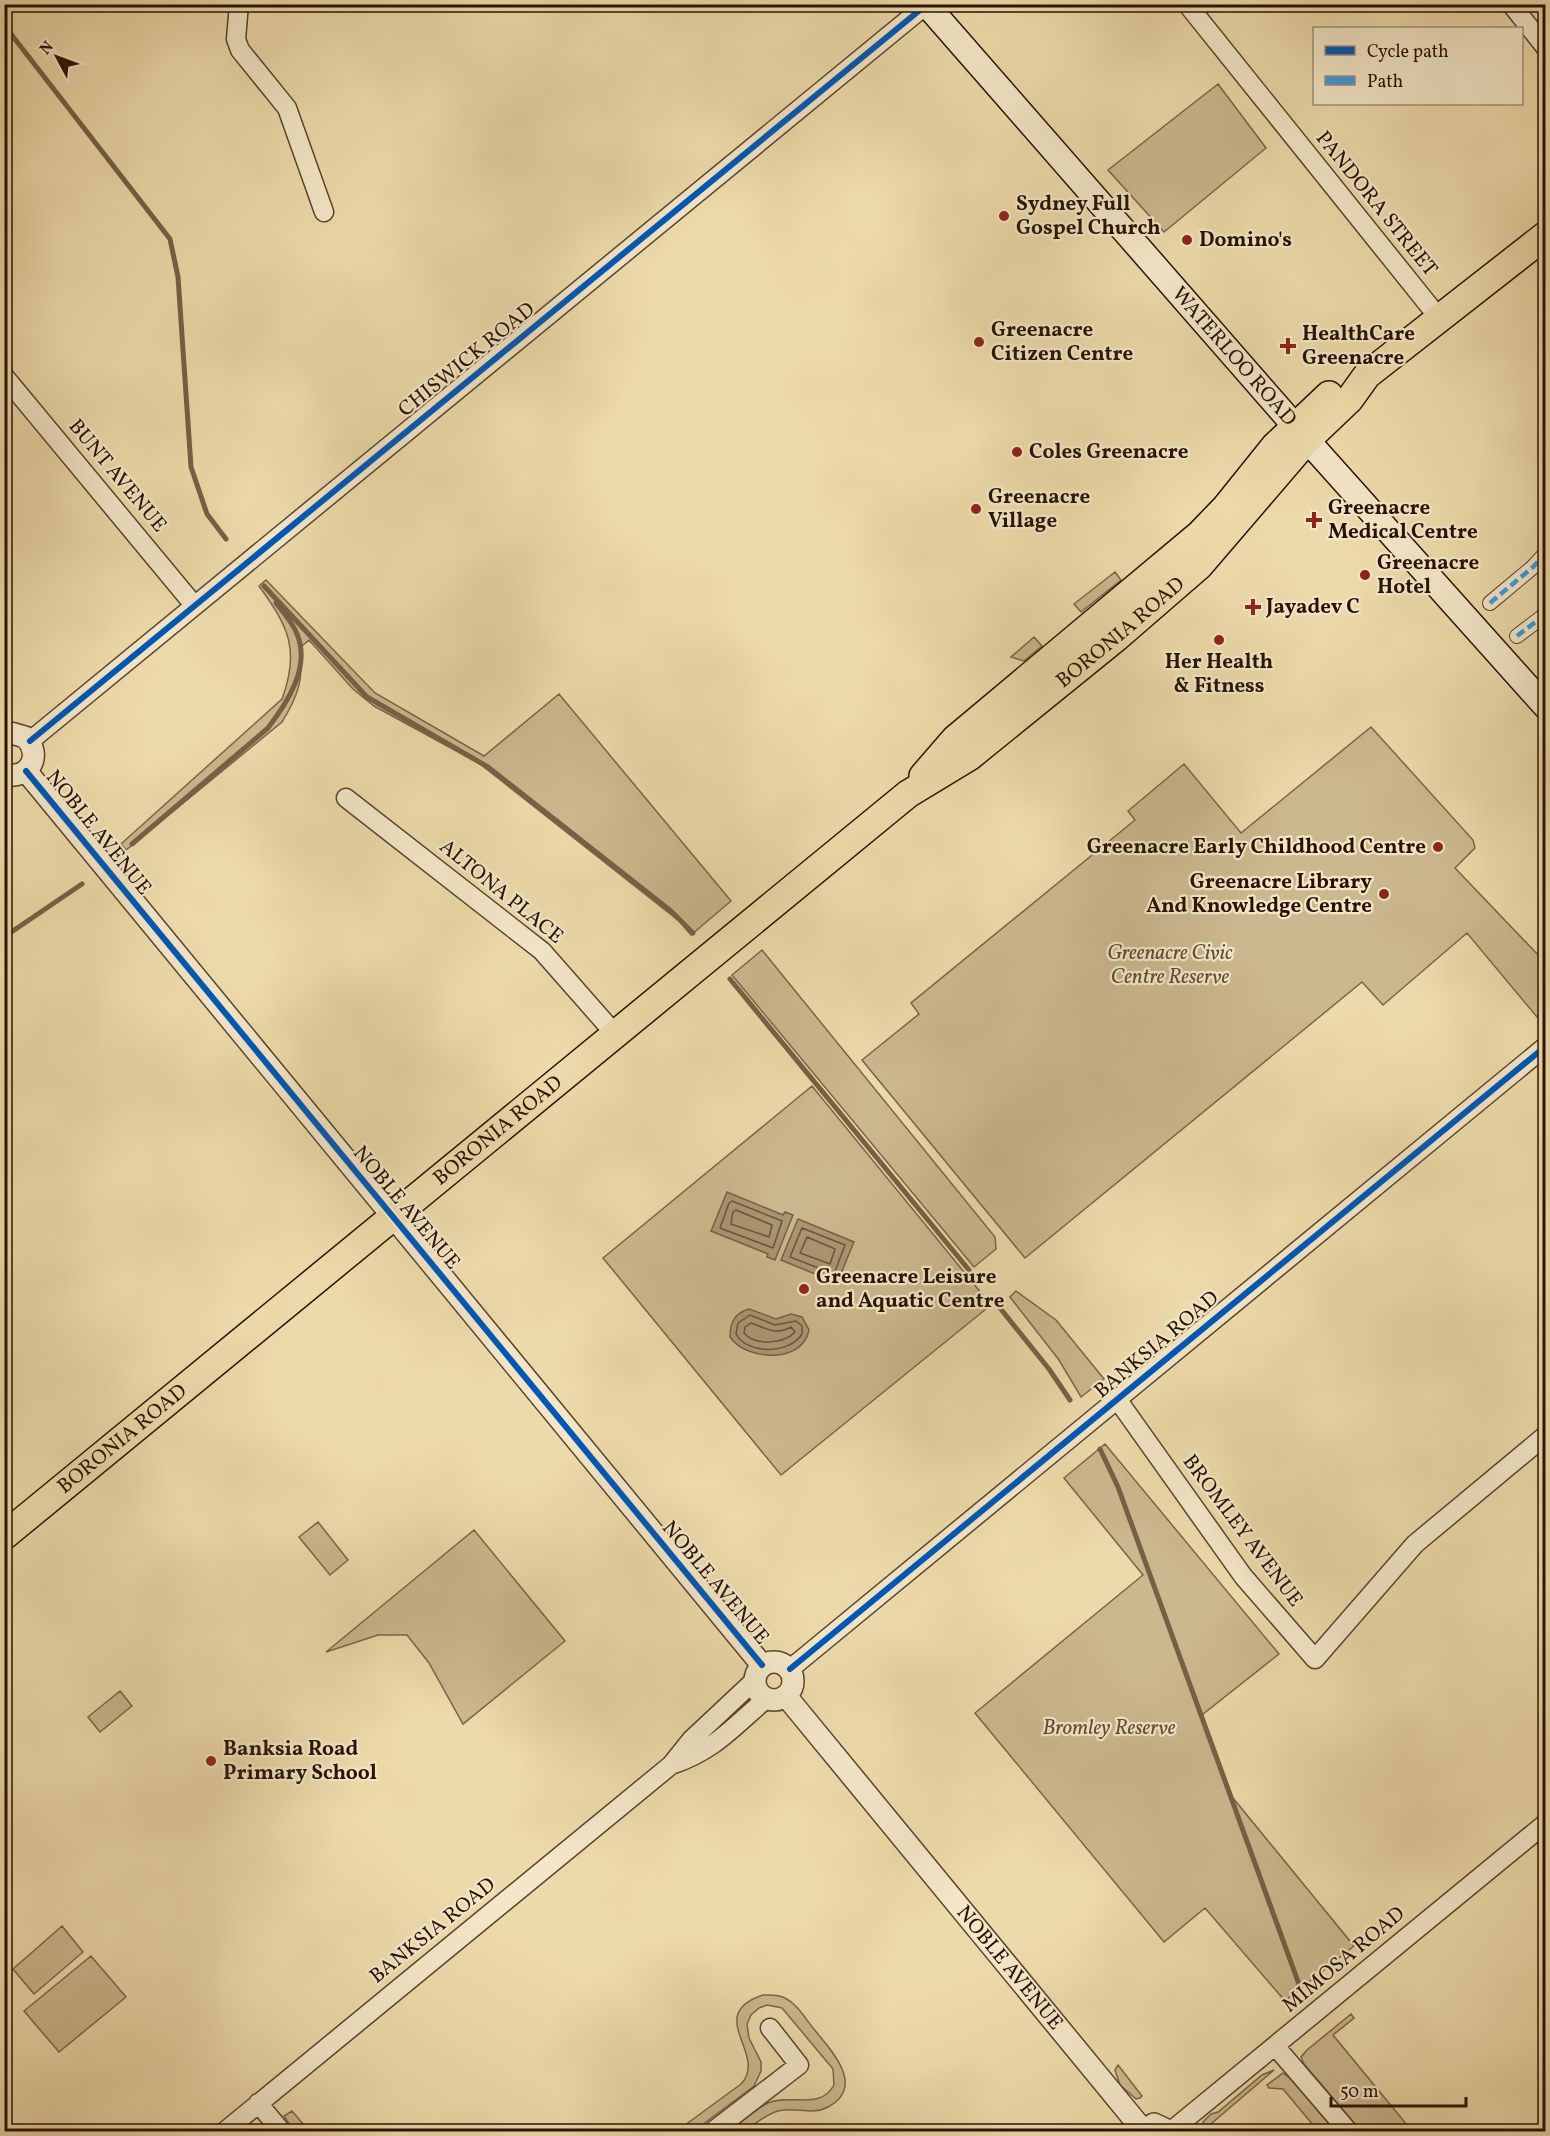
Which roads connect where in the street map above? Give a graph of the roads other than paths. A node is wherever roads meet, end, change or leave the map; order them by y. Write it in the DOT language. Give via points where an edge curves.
graph roads {
  1 [pos="239,4"];
  2 [pos="1187,4"];
  3 [pos="1511,4"];
  4 [pos="926,5"];
  5 [pos="1545,48"];
  6 [pos="324,212"];
  7 [pos="1545,235"];
  8 [pos="1439,318"];
  9 [pos="4,376"];
  10 [pos="1300,433"];
  11 [pos="1545,553"];
  12 [pos="1490,603"];
  13 [pos="194,605"];
  14 [pos="1545,614"];
  15 [pos="1517,636"];
  16 [pos="1545,707"];
  17 [pos="4,735"];
  18 [pos="30,741"];
  19 [pos="10,773"];
  20 [pos="346,798"];
  21 [pos="615,1034"];
  22 [pos="1545,1046"];
  23 [pos="392,1217"];
  24 [pos="1117,1399"];
  25 [pos="1545,1436"];
  26 [pos="4,1536"];
  27 [pos="790,1669"];
  28 [pos="758,1673"];
  29 [pos="776,1698"];
  30 [pos="671,1765"];
  31 [pos="1545,1823"];
  32 [pos="770,2028"];
  33 [pos="1276,2046"];
  34 [pos="258,2103"];
  35 [pos="1141,2130"];
  36 [pos="1171,2131"];
  37 [pos="224,2132"];
  38 [pos="282,2132"];
  39 [pos="712,2132"];
  40 [pos="1349,2132"];
  1 -- 6 [label="street" via="236,39 240,50 287,108"];
  2 -- 8 [label="street, PANDORA STREET"];
  3 -- 5 [label="street"];
  4 -- 10 [label="main road, WATERLOO ROAD"];
  4 -- 13 [label="street, CHISWICK ROAD"];
  7 -- 8 [label="main road, BORONIA ROAD"];
  8 -- 10 [label="main road, BORONIA ROAD" via="1367,375 1350,400"];
  9 -- 13 [label="street, BUNT AVENUE"];
  10 -- 16 [label="main road, WATERLOO ROAD"];
  10 -- 21 [label="main road, BORONIA ROAD" via="1219,545 1190,573 969,757 908,794"];
  11 -- 12 [label="street"];
  13 -- 18 [label="street, CHISWICK ROAD"];
  14 -- 15 [label="street"];
  17 -- 18 [label="street" via="18,734"];
  18 -- 19 [label="street" via="34,760"];
  19 -- 23 [label="street, NOBLE AVENUE"];
  20 -- 21 [label="street, ALTONA PLACE" via="542,951"];
  21 -- 23 [label="main road, BORONIA ROAD"];
  22 -- 24 [label="street, BANKSIA ROAD"];
  23 -- 26 [label="main road, BORONIA ROAD"];
  23 -- 28 [label="street, NOBLE AVENUE"];
  24 -- 25 [label="street, BROMLEY AVENUE" via="1243,1576 1315,1659 1415,1544"];
  24 -- 27 [label="street, BANKSIA ROAD"];
  27 -- 28 [label="street" via="780,1662"];
  27 -- 29 [label="street" via="794,1680"];
  28 -- 29 [label="street" via="757,1691"];
  28 -- 30 [label="street, BANKSIA ROAD"];
  29 -- 30 [label="street, BANKSIA ROAD" via="706,1751"];
  29 -- 35 [label="street, NOBLE AVENUE"];
  30 -- 34 [label="street, BANKSIA ROAD"];
  31 -- 33 [label="street, MIMOSA ROAD"];
  32 -- 39 [label="street" via="799,2065"];
  33 -- 36 [label="street, MIMOSA ROAD"];
  33 -- 40 [label="street"];
  34 -- 37 [label="street, BANKSIA ROAD"];
  34 -- 38 [label="street"];
  35 -- 36 [label="street" via="1154,2124"];
}
